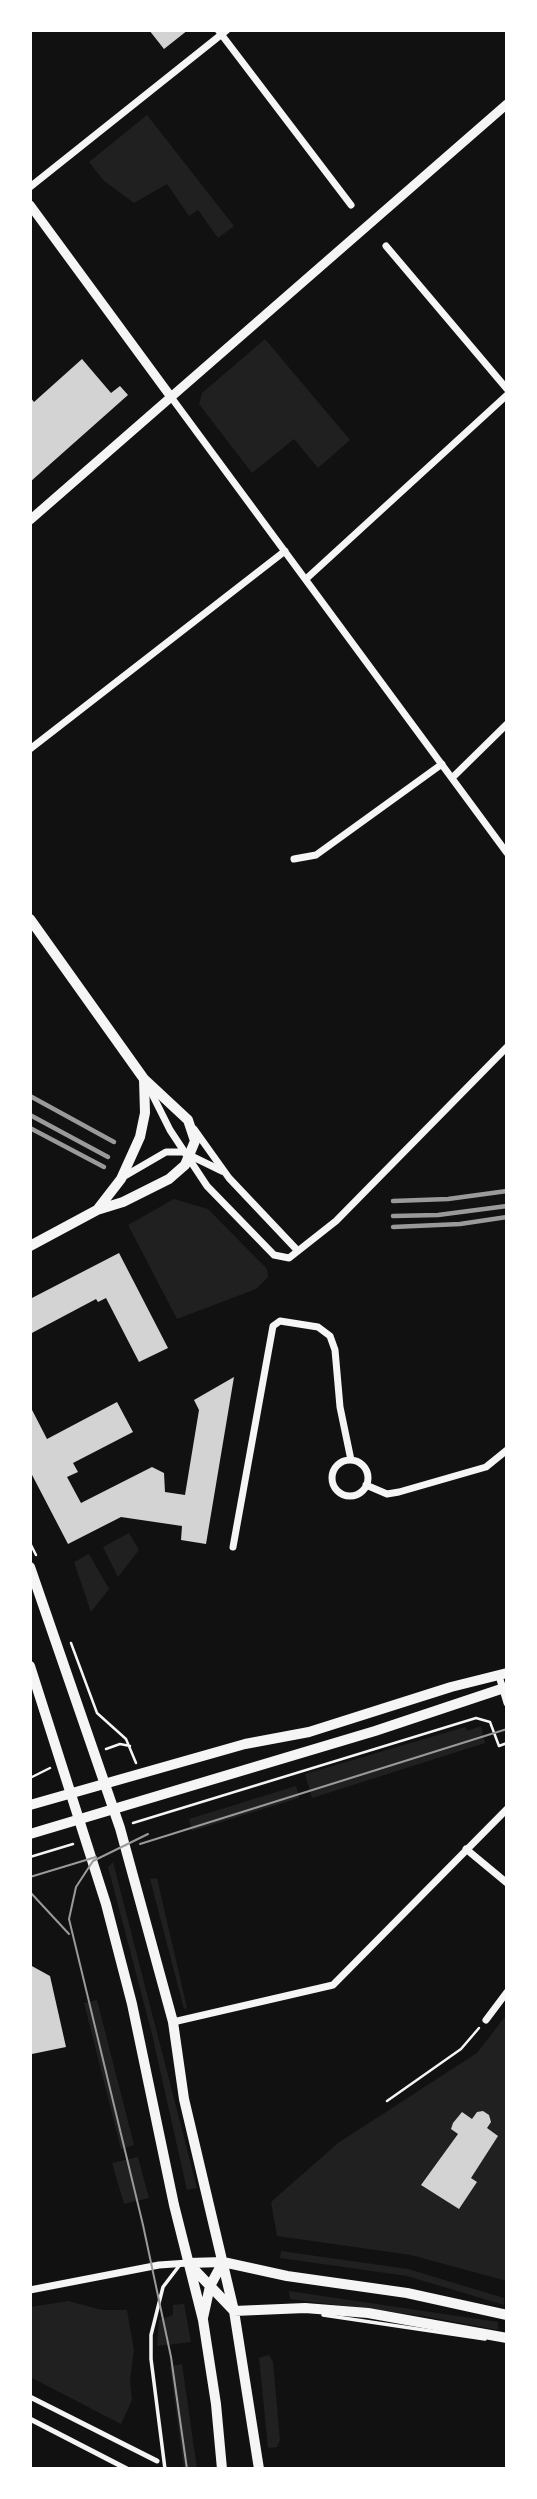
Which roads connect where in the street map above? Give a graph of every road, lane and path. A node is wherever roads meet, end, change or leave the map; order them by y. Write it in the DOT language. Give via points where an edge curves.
graph roads {
  1 [pos="222,31"];
  2 [pos="507,104"];
  3 [pos="30,187"];
  4 [pos="30,205"];
  5 [pos="351,205"];
  6 [pos="386,246"];
  7 [pos="507,389"];
  8 [pos="507,395"];
  9 [pos="172,397"];
  10 [pos="30,520"];
  11 [pos="285,551"];
  12 [pos="306,579"];
  13 [pos="507,724"];
  14 [pos="30,749"];
  15 [pos="442,764"];
  16 [pos="452,778"];
  17 [pos="507,853"];
  18 [pos="294,859"];
  19 [pos="30,919"];
  20 [pos="507,1047"];
  21 [pos="144,1079"];
  22 [pos="188,1120"];
  23 [pos="188,1156"];
  24 [pos="223,1171"];
  25 [pos="121,1179"];
  26 [pos="97,1210"];
  27 [pos="30,1246"];
  28 [pos="298,1251"];
  29 [pos="507,1450"];
  30 [pos="351,1460"];
  31 [pos="366,1485"];
  32 [pos="30,1543"];
  33 [pos="233,1546"];
  34 [pos="34,1563"];
  35 [pos="68,1633"];
  36 [pos="30,1666"];
  37 [pos="503,1675"];
  38 [pos="505,1688"];
  39 [pos="507,1703"];
  40 [pos="507,1743"];
  41 [pos="130,1746"];
  42 [pos="36,1772"];
  43 [pos="30,1778"];
  44 [pos="104,1786"];
  45 [pos="71,1794"];
  46 [pos="30,1805"];
  47 [pos="507,1808"];
  48 [pos="114,1811"];
  49 [pos="80,1821"];
  50 [pos="120,1828"];
  51 [pos="30,1834"];
  52 [pos="86,1839"];
  53 [pos="467,1849"];
  54 [pos="30,1857"];
  55 [pos="507,1883"];
  56 [pos="507,1992"];
  57 [pos="486,2020"];
  58 [pos="173,2022"];
  59 [pos="387,2101"];
  60 [pos="223,2262"];
  61 [pos="184,2264"];
  62 [pos="210,2286"];
  63 [pos="30,2290"];
  64 [pos="234,2311"];
  65 [pos="507,2315"];
  66 [pos="202,2320"];
  67 [pos="506,2338"];
  68 [pos="30,2397"];
  69 [pos="30,2419"];
  70 [pos="157,2461"];
  71 [pos="127,2469"];
  72 [pos="165,2469"];
  73 [pos="222,2469"];
  74 [pos="260,2469"];
  1 -- 3 [label="street"];
  1 -- 5 [label="street"];
  2 -- 9 [label="street"];
  4 -- 9 [label="street"];
  6 -- 7 [label="street"];
  8 -- 12 [label="street"];
  9 -- 10 [label="street"];
  9 -- 11 [label="street"];
  11 -- 12 [label="street"];
  11 -- 14 [label="street"];
  12 -- 15 [label="street"];
  13 -- 16 [label="street"];
  15 -- 16 [label="street"];
  15 -- 18 [label="street" via="317,855"];
  16 -- 17 [label="street"];
  19 -- 21 [label="main road"];
  20 -- 28 [label="street" via="336,1221"];
  21 -- 22 [label="main road"];
  21 -- 23 [label="street"];
  21 -- 25 [label="main road" via="143,1128"];
  22 -- 23 [label="main road" via="195,1141"];
  22 -- 24 [label="street"];
  23 -- 24 [label="street"];
  23 -- 25 [label="street" via="155,1156"];
  23 -- 26 [label="main road" via="180,1170 156,1187"];
  23 -- 28 [label="street" via="207,1186 274,1255 289,1258"];
  24 -- 28 [label="street"];
  25 -- 26 [label="main road"];
  26 -- 27 [label="main road"];
  29 -- 31 [label="street" via="486,1467 454,1478 387,1494"];
  30 -- 31 [label="street" via="366,1470"];
  30 -- 31 [label="street" via="333,1470 334,1487 342,1495 354,1496"];
  30 -- 33 [label="street" via="330,1336 318,1327 280,1321 273,1326"];
  32 -- 34 [label="path"];
  34 -- 44 [label="main road"];
  35 -- 41 [label="path" via="97,1713"];
  36 -- 45 [label="main road"];
  37 -- 38 [label="street"];
  37 -- 44 [label="main road"];
  38 -- 39 [label="street"];
  38 -- 48 [label="main road"];
  40 -- 50 [label="path" via="499,1746 491,1722 476,1718"];
  42 -- 43 [label="path"];
  44 -- 45 [label="main road"];
  44 -- 48 [label="main road"];
  45 -- 46 [label="main road"];
  45 -- 49 [label="main road"];
  47 -- 53 [label="street"];
  48 -- 49 [label="main road"];
  48 -- 50 [label="main road"];
  49 -- 51 [label="main road"];
  49 -- 52 [label="main road"];
  50 -- 58 [label="main road"];
  52 -- 54 [label="path"];
  52 -- 61 [label="main road" via="132,2004"];
  53 -- 55 [label="street"];
  53 -- 58 [label="street" via="333,1985"];
  56 -- 57 [label="street"];
  57 -- 59 [label="path" via="461,2049"];
  58 -- 60 [label="main road" via="184,2099"];
  60 -- 61 [label="main road"];
  60 -- 62 [label="main road"];
  60 -- 64 [label="main road"];
  60 -- 65 [label="main road"];
  61 -- 62 [label="main road"];
  61 -- 63 [label="street"];
  61 -- 66 [label="main road"];
  61 -- 72 [label="lane" via="163,2287 151,2335"];
  62 -- 64 [label="main road"];
  62 -- 66 [label="main road"];
  64 -- 67 [label="main road" via="305,2308 368,2313"];
  64 -- 74 [label="main road"];
  66 -- 73 [label="main road"];
  68 -- 70 [label="street"];
  69 -- 71 [label="street"];
}
